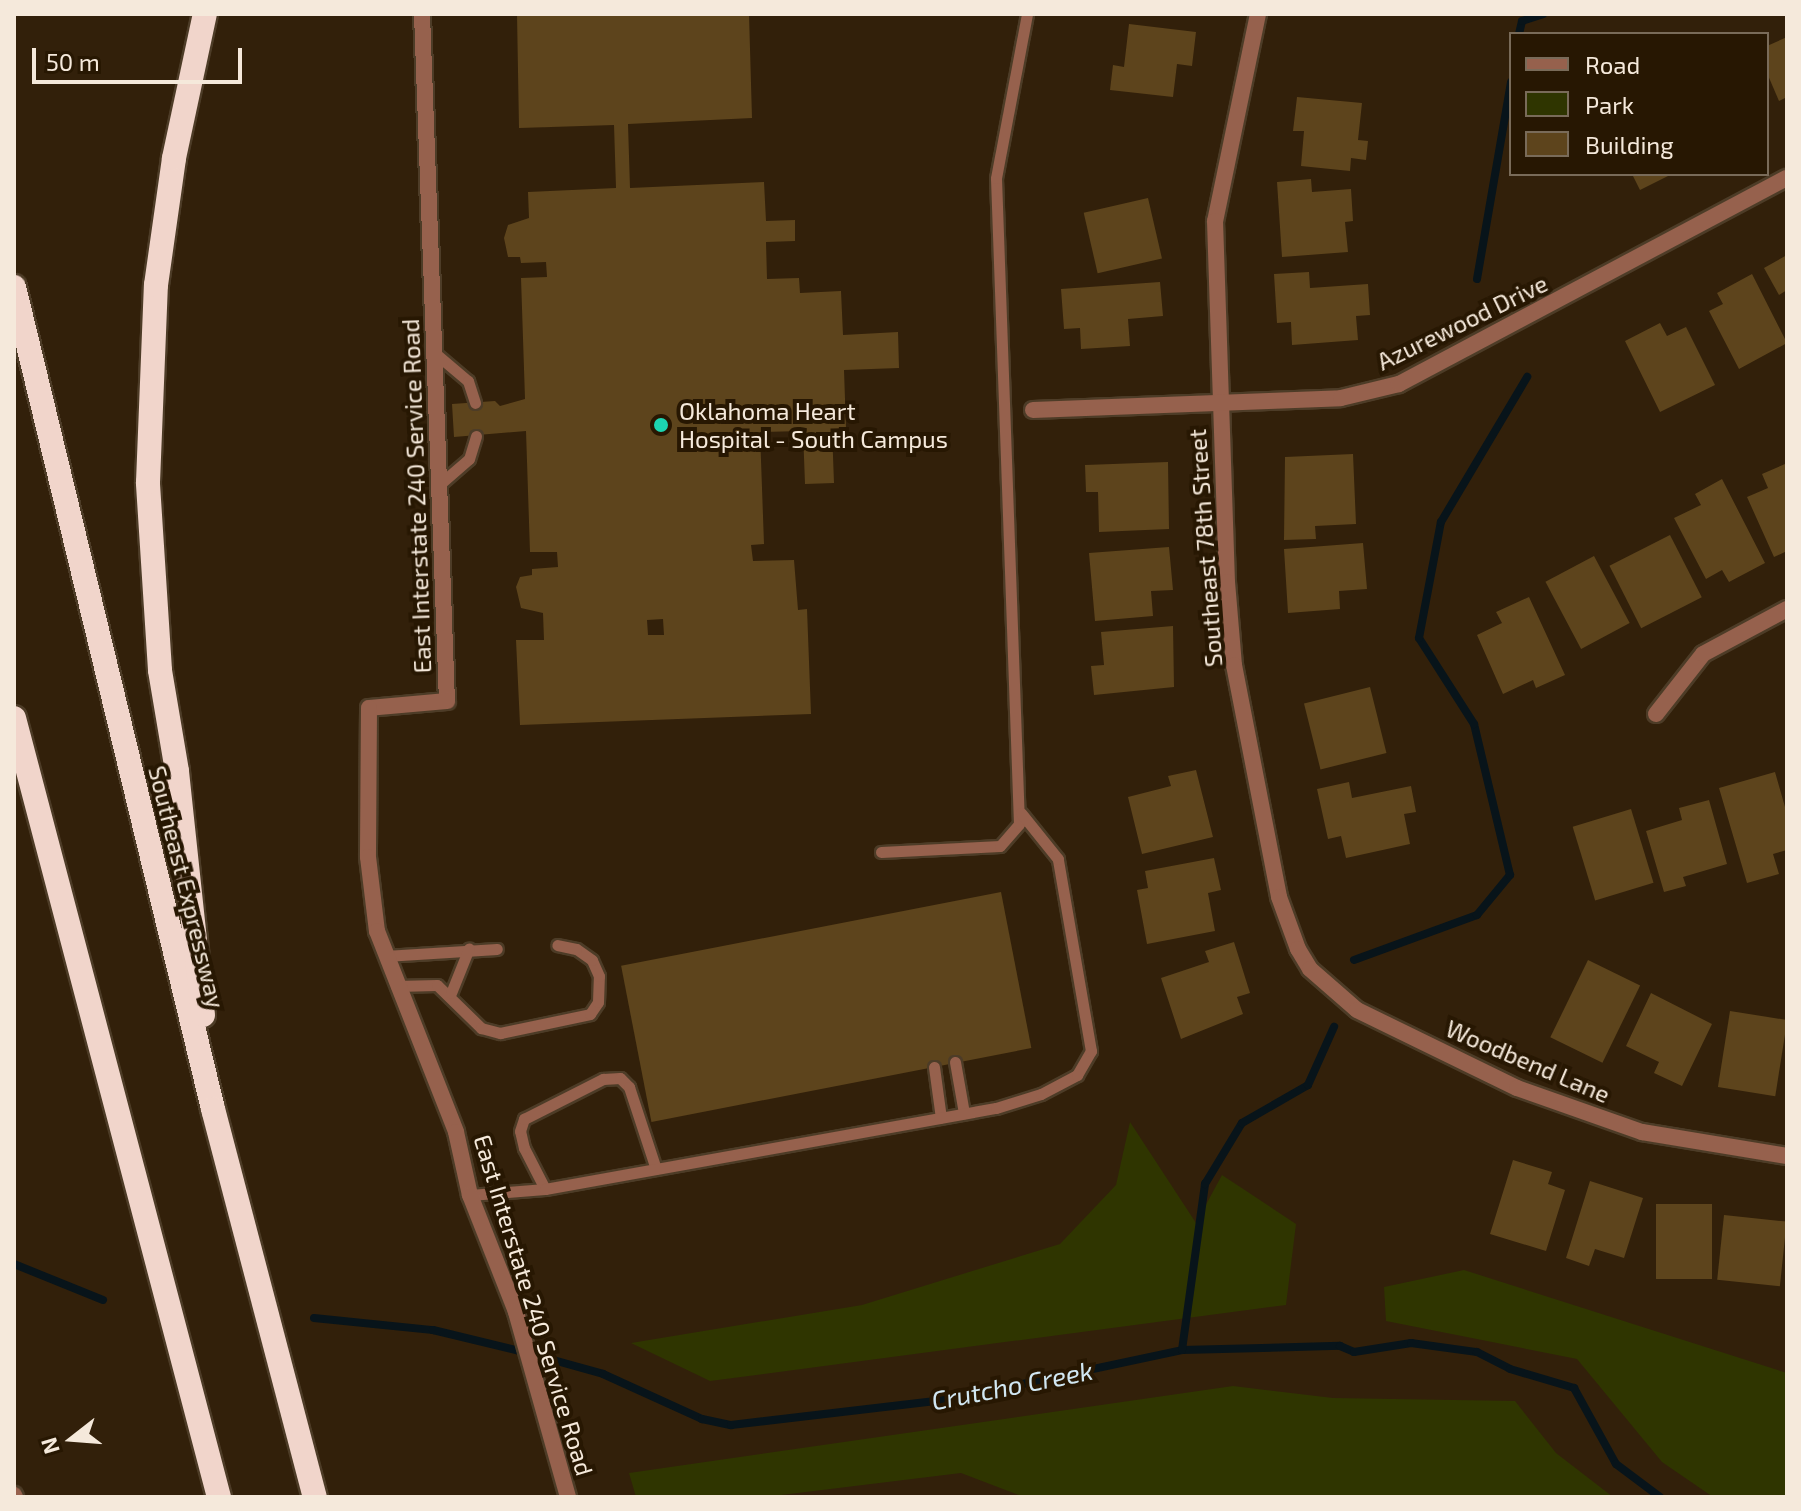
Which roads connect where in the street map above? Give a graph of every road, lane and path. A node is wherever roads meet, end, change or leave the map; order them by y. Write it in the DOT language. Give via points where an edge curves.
graph roads {
  1 [pos="205,14"];
  2 [pos="422,14"];
  3 [pos="1027,14"];
  4 [pos="1258,14"];
  5 [pos="1787,178"];
  6 [pos="14,287"];
  7 [pos="435,354"];
  8 [pos="1220,402"];
  9 [pos="475,403"];
  10 [pos="1033,410"];
  11 [pos="476,436"];
  12 [pos="440,484"];
  13 [pos="1787,609"];
  14 [pos="1656,714"];
  15 [pos="14,718"];
  16 [pos="14,740"];
  17 [pos="27,772"];
  18 [pos="1021,813"];
  19 [pos="881,852"];
  20 [pos="557,945"];
  21 [pos="469,948"];
  22 [pos="497,949"];
  23 [pos="385,956"];
  24 [pos="396,986"];
  25 [pos="451,993"];
  26 [pos="1394,1028"];
  27 [pos="955,1062"];
  28 [pos="934,1067"];
  29 [pos="213,1109"];
  30 [pos="964,1113"];
  31 [pos="941,1118"];
  32 [pos="1787,1156"];
  33 [pos="656,1169"];
  34 [pos="545,1189"];
  35 [pos="470,1195"];
  36 [pos="219,1497"];
  37 [pos="315,1497"];
  38 [pos="568,1497"];
  1 -- 29 [label="highway" via="174,158 156,285 148,482 159,655 177,771"];
  2 -- 7 [label="street, East Interstate 240 Service Road"];
  3 -- 18 [label="lane" via="996,178"];
  4 -- 8 [label="street, Southeast 78th Street" via="1215,221"];
  5 -- 8 [label="street, Azurewood Drive" via="1399,384 1341,398"];
  6 -- 29 [label="highway, Southeast Expressway"];
  7 -- 9 [label="lane" via="468,381"];
  7 -- 12 [label="street, East Interstate 240 Service Road"];
  8 -- 10 [label="street, Azurewood Drive"];
  8 -- 26 [label="street, Southeast 78th Street" via="1234,665 1279,897 1310,969 1357,1010"];
  11 -- 12 [label="lane" via="469,459"];
  12 -- 23 [label="street, East Interstate 240 Service Road" via="447,701 369,708 368,857"];
  13 -- 14 [label="street" via="1703,654"];
  15 -- 17 [label="highway"];
  16 -- 17 [label="highway"];
  17 -- 36 [label="highway"];
  18 -- 19 [label="lane" via="1013,837 1000,846"];
  18 -- 30 [label="lane" via="1058,859 1091,1051 1077,1075 1041,1094"];
  20 -- 25 [label="lane" via="592,960 599,976 598,1002 590,1014 500,1033 481,1028"];
  21 -- 22 [label="lane"];
  21 -- 23 [label="lane"];
  21 -- 25 [label="lane"];
  23 -- 24 [label="street, East Interstate 240 Service Road"];
  24 -- 25 [label="lane" via="437,985"];
  24 -- 35 [label="street, East Interstate 240 Service Road" via="456,1132"];
  26 -- 32 [label="street, Woodbend Lane" via="1586,1115 1691,1143"];
  27 -- 30 [label="lane"];
  28 -- 31 [label="lane"];
  29 -- 37 [label="highway, Southeast Expressway"];
  30 -- 31 [label="lane"];
  31 -- 33 [label="lane"];
  33 -- 34 [label="lane"];
  33 -- 34 [label="lane" via="629,1087 620,1078 603,1079 524,1119 524,1148"];
  34 -- 35 [label="lane"];
  35 -- 38 [label="street, East Interstate 240 Service Road" via="516,1312"];
}
